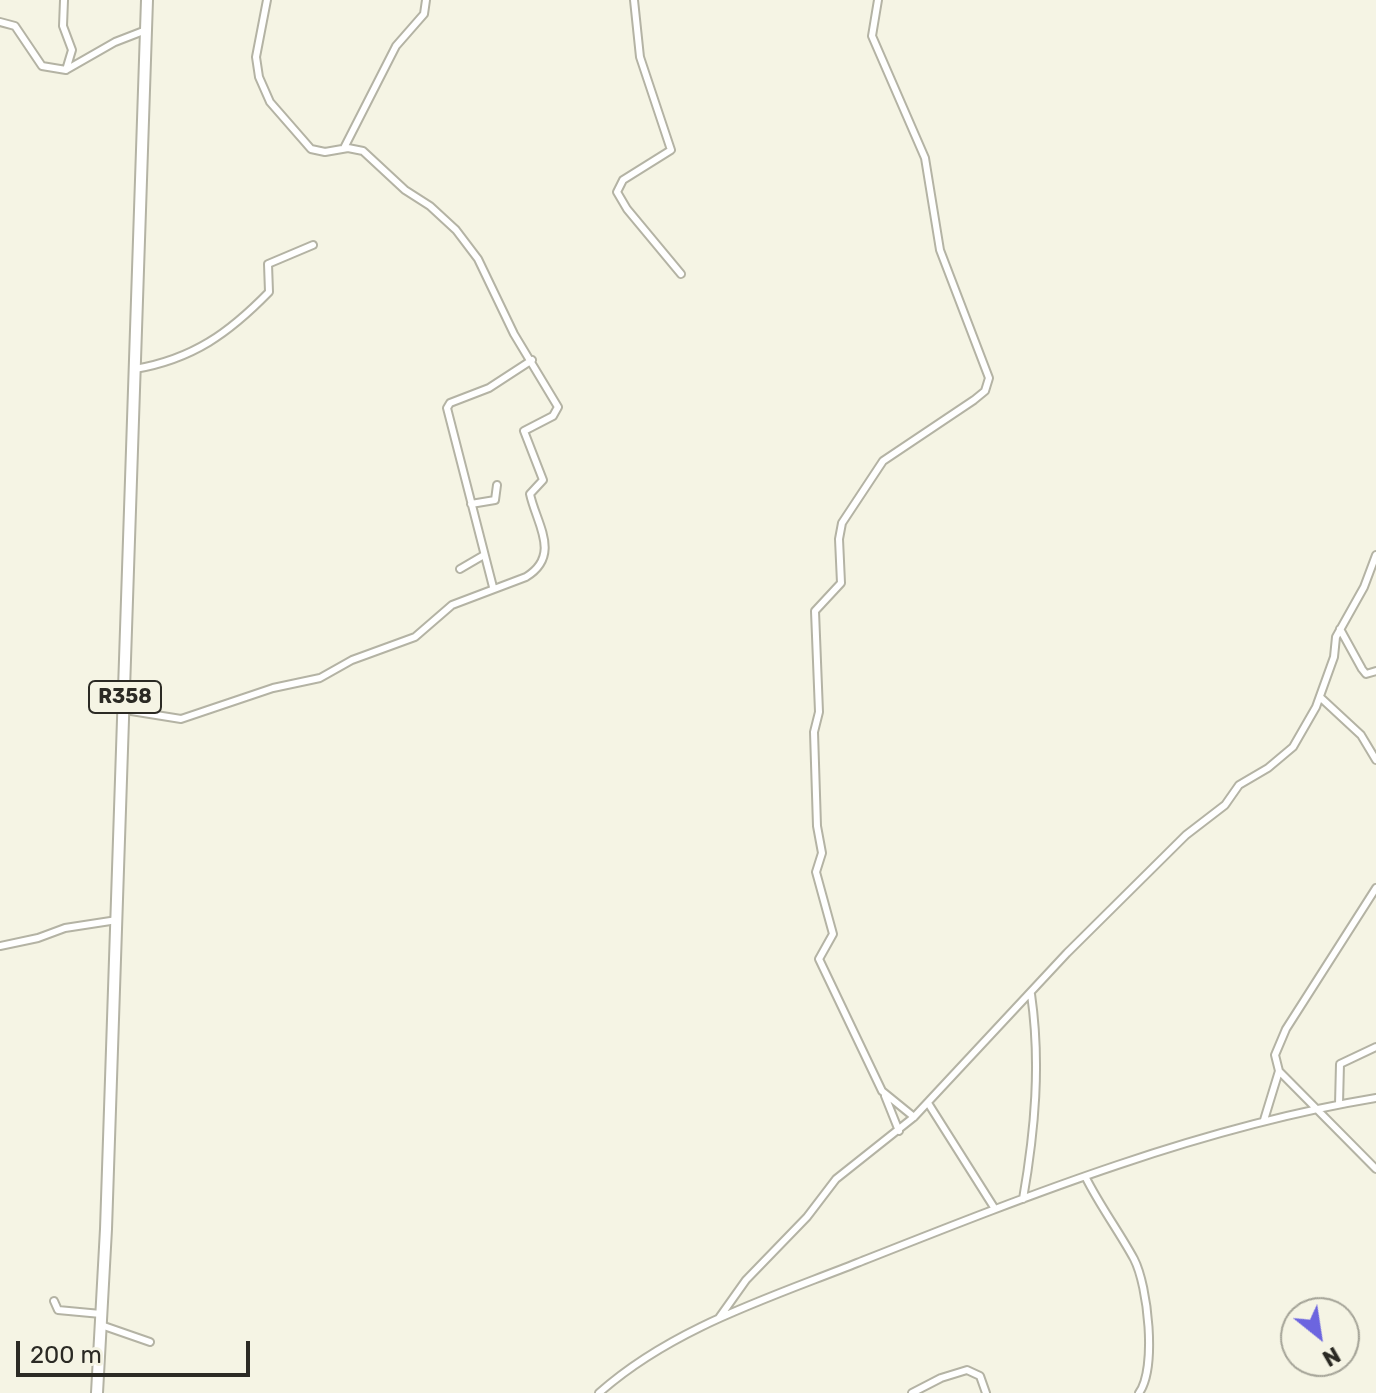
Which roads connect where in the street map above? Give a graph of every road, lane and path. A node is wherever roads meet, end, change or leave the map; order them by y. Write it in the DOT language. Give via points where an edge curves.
graph roads {
  1 [pos="64,0"];
  2 [pos="147,0"];
  3 [pos="267,0"];
  4 [pos="426,0"];
  5 [pos="634,0"];
  6 [pos="878,0"];
  7 [pos="0,22"];
  8 [pos="146,30"];
  9 [pos="66,70"];
  10 [pos="344,148"];
  11 [pos="313,245"];
  12 [pos="681,274"];
  13 [pos="532,360"];
  14 [pos="135,369"];
  15 [pos="497,485"];
  16 [pos="471,504"];
  17 [pos="484,555"];
  18 [pos="1376,555"];
  19 [pos="460,569"];
  20 [pos="493,587"];
  21 [pos="1340,629"];
  22 [pos="1376,671"];
  23 [pos="1320,697"];
  24 [pos="125,710"];
  25 [pos="1376,760"];
  26 [pos="1376,888"];
  27 [pos="117,920"];
  28 [pos="0,946"];
  29 [pos="1031,994"];
  30 [pos="1376,1047"];
  31 [pos="1279,1071"];
  32 [pos="885,1096"];
  33 [pos="1376,1098"];
  34 [pos="928,1103"];
  35 [pos="1339,1104"];
  36 [pos="1317,1108"];
  37 [pos="914,1117"];
  38 [pos="1264,1120"];
  39 [pos="899,1131"];
  40 [pos="1376,1169"];
  41 [pos="1086,1178"];
  42 [pos="1023,1199"];
  43 [pos="995,1209"];
  44 [pos="54,1301"];
  45 [pos="719,1318"];
  46 [pos="101,1319"];
  47 [pos="150,1342"];
  48 [pos="97,1393"];
  49 [pos="599,1393"];
  50 [pos="912,1393"];
  51 [pos="986,1393"];
  52 [pos="1139,1393"];
  1 -- 9 [label="street" via="63,26 72,50"];
  2 -- 8 [label="main road, R358"];
  3 -- 10 [label="street" via="256,57 266,96 311,149"];
  4 -- 10 [label="street" via="424,14 396,46"];
  5 -- 12 [label="street" via="640,57 671,150 623,180 617,192"];
  6 -- 32 [label="street" via="872,36 925,158 940,250 989,378 985,391 974,400 883,461 842,523 841,583 815,611 819,712 814,732 822,853 816,872 833,934 819,959"];
  7 -- 9 [label="street" via="15,26 45,69"];
  8 -- 9 [label="street"];
  8 -- 14 [label="main road, R358"];
  10 -- 13 [label="street" via="363,151 456,230 478,259"];
  11 -- 14 [label="street" via="268,264 269,292 215,341"];
  13 -- 16 [label="street" via="489,388 448,404"];
  13 -- 20 [label="street" via="559,409 524,431 543,480 530,496 546,544 533,572"];
  14 -- 24 [label="main road, R358"];
  15 -- 16 [label="street" via="495,500"];
  16 -- 17 [label="street"];
  17 -- 19 [label="street"];
  17 -- 20 [label="street"];
  18 -- 21 [label="street"];
  20 -- 24 [label="street" via="440,612 415,637 320,678 181,719"];
  21 -- 22 [label="street" via="1366,674"];
  21 -- 23 [label="street"];
  23 -- 25 [label="street" via="1361,735"];
  23 -- 29 [label="street" via="1289,751 1239,785 1225,805 1186,835"];
  24 -- 27 [label="main road, R358"];
  26 -- 31 [label="street" via="1286,1029 1275,1055"];
  27 -- 28 [label="street"];
  27 -- 46 [label="main road, R358"];
  29 -- 34 [label="street"];
  29 -- 42 [label="street" via="1038,1049 1032,1150"];
  30 -- 35 [label="street" via="1340,1064"];
  31 -- 36 [label="street"];
  31 -- 38 [label="street"];
  32 -- 37 [label="street"];
  32 -- 39 [label="street"];
  33 -- 35 [label="street"];
  34 -- 37 [label="street"];
  34 -- 43 [label="street"];
  35 -- 36 [label="street"];
  36 -- 38 [label="street"];
  36 -- 40 [label="street"];
  37 -- 39 [label="street"];
  38 -- 41 [label="street"];
  39 -- 45 [label="street" via="836,1179"];
  41 -- 42 [label="street"];
  41 -- 52 [label="street" via="1138,1268 1148,1328 1146,1378"];
  42 -- 43 [label="street"];
  43 -- 45 [label="street"];
  44 -- 46 [label="street" via="58,1310"];
  45 -- 49 [label="street" via="646,1356"];
  46 -- 47 [label="street"];
  46 -- 48 [label="main road, R358"];
  50 -- 51 [label="street" via="967,1370 980,1376"];
}
